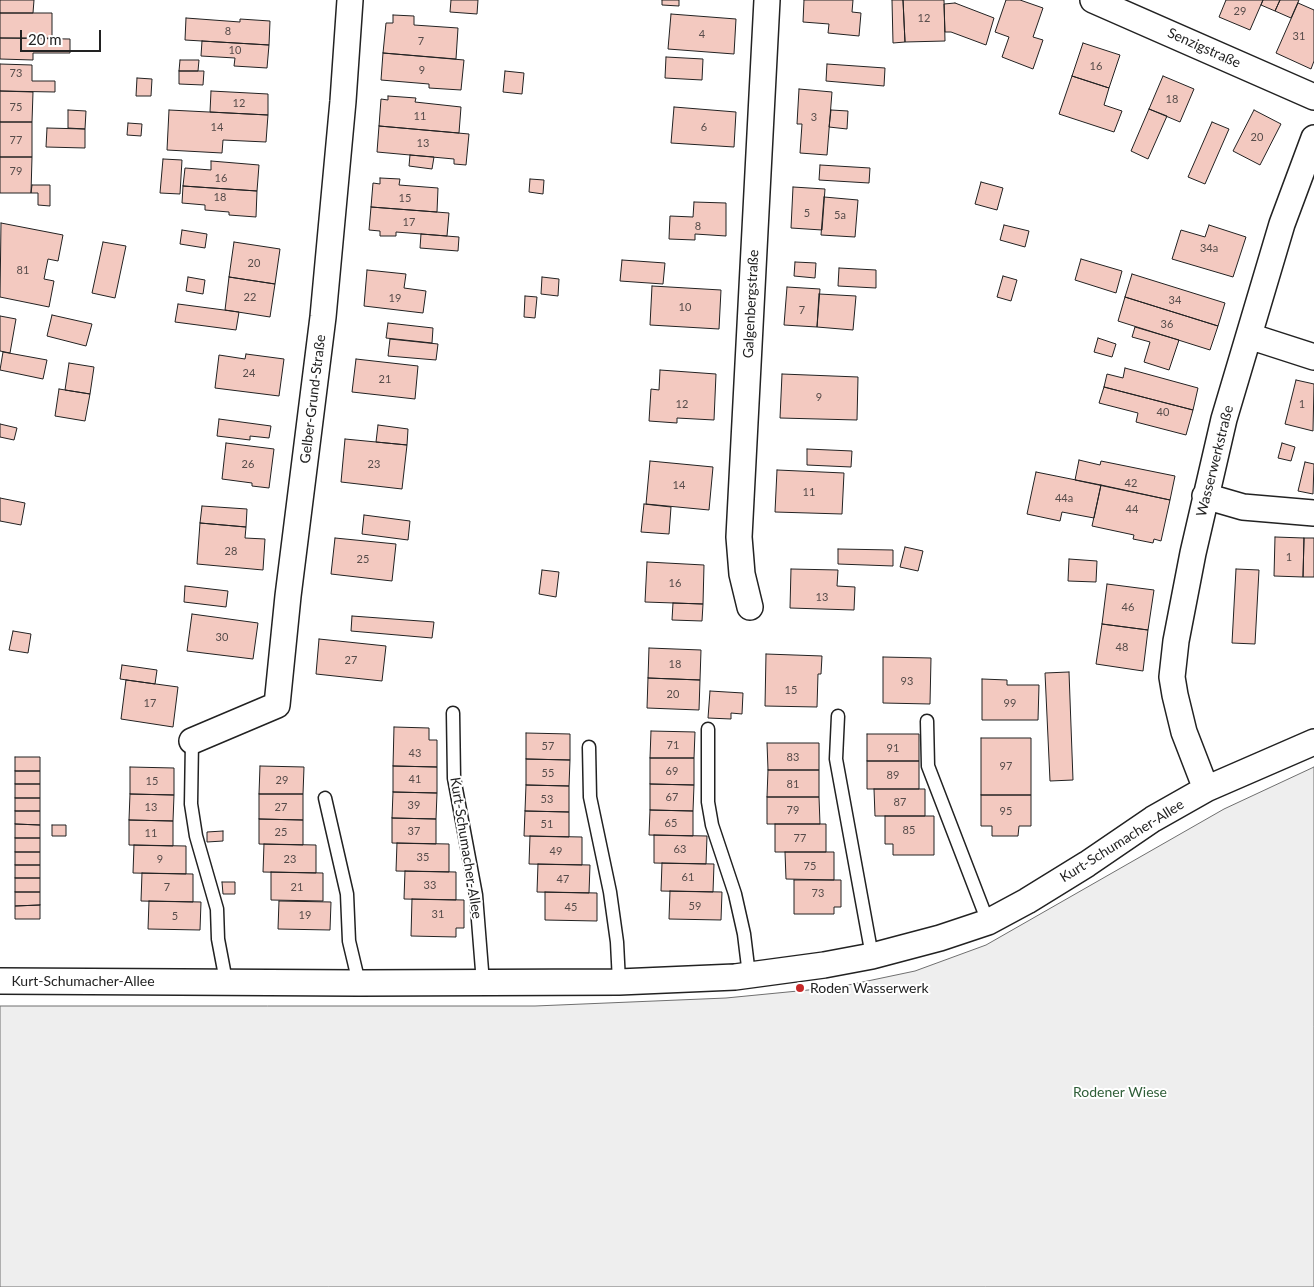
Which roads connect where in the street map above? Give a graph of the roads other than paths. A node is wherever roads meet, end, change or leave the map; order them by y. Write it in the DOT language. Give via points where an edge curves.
graph roads {
  1 [pos="350,0"];
  2 [pos="767,0"];
  3 [pos="1093,0"];
  4 [pos="1314,97"];
  5 [pos="1312,147"];
  6 [pos="1248,336"];
  7 [pos="1314,357"];
  8 [pos="1205,496"];
  9 [pos="1314,513"];
  10 [pos="750,607"];
  11 [pos="453,714"];
  12 [pos="838,716"];
  13 [pos="927,721"];
  14 [pos="708,729"];
  15 [pos="192,742"];
  16 [pos="1314,742"];
  17 [pos="589,746"];
  18 [pos="1206,789"];
  19 [pos="325,798"];
  20 [pos="988,922"];
  21 [pos="872,956"];
  22 [pos="749,975"];
  23 [pos="0,981"];
  24 [pos="226,982"];
  25 [pos="619,982"];
  26 [pos="359,983"];
  27 [pos="483,983"];
  1 -- 15 [label="street, Gelber-Grund-Straße" via="323,317 277,705"];
  2 -- 10 [label="street, Galgenbergstraße" via="739,537 742,574"];
  3 -- 4 [label="street, Senzigstraße"];
  5 -- 6 [label="street, Wasserwerkstraße" via="1282,224"];
  6 -- 7 [label="street"];
  6 -- 8 [label="street, Wasserwerkstraße"];
  8 -- 9 [label="street" via="1243,507"];
  8 -- 18 [label="street, Wasserwerkstraße" via="1172,676 1184,732"];
  11 -- 27 [label="lane, Kurt-Schumacher-Allee" via="454,778 476,895"];
  12 -- 21 [label="lane" via="836,759"];
  13 -- 20 [label="lane" via="928,766"];
  14 -- 22 [label="lane" via="708,802 712,825 735,894"];
  15 -- 24 [label="lane" via="191,804 196,836 217,909 218,939"];
  16 -- 18 [label="street, Kurt-Schumacher-Allee"];
  17 -- 25 [label="lane" via="590,797 610,892"];
  18 -- 20 [label="street, Kurt-Schumacher-Allee"];
  19 -- 26 [label="lane" via="347,894 349,941"];
  20 -- 21 [label="street, Kurt-Schumacher-Allee"];
  21 -- 22 [label="street, Kurt-Schumacher-Allee"];
  22 -- 25 [label="street, Kurt-Schumacher-Allee"];
  23 -- 24 [label="street, Kurt-Schumacher-Allee"];
  24 -- 26 [label="street, Kurt-Schumacher-Allee"];
  25 -- 27 [label="street, Kurt-Schumacher-Allee"];
  26 -- 27 [label="street, Kurt-Schumacher-Allee"];
}
